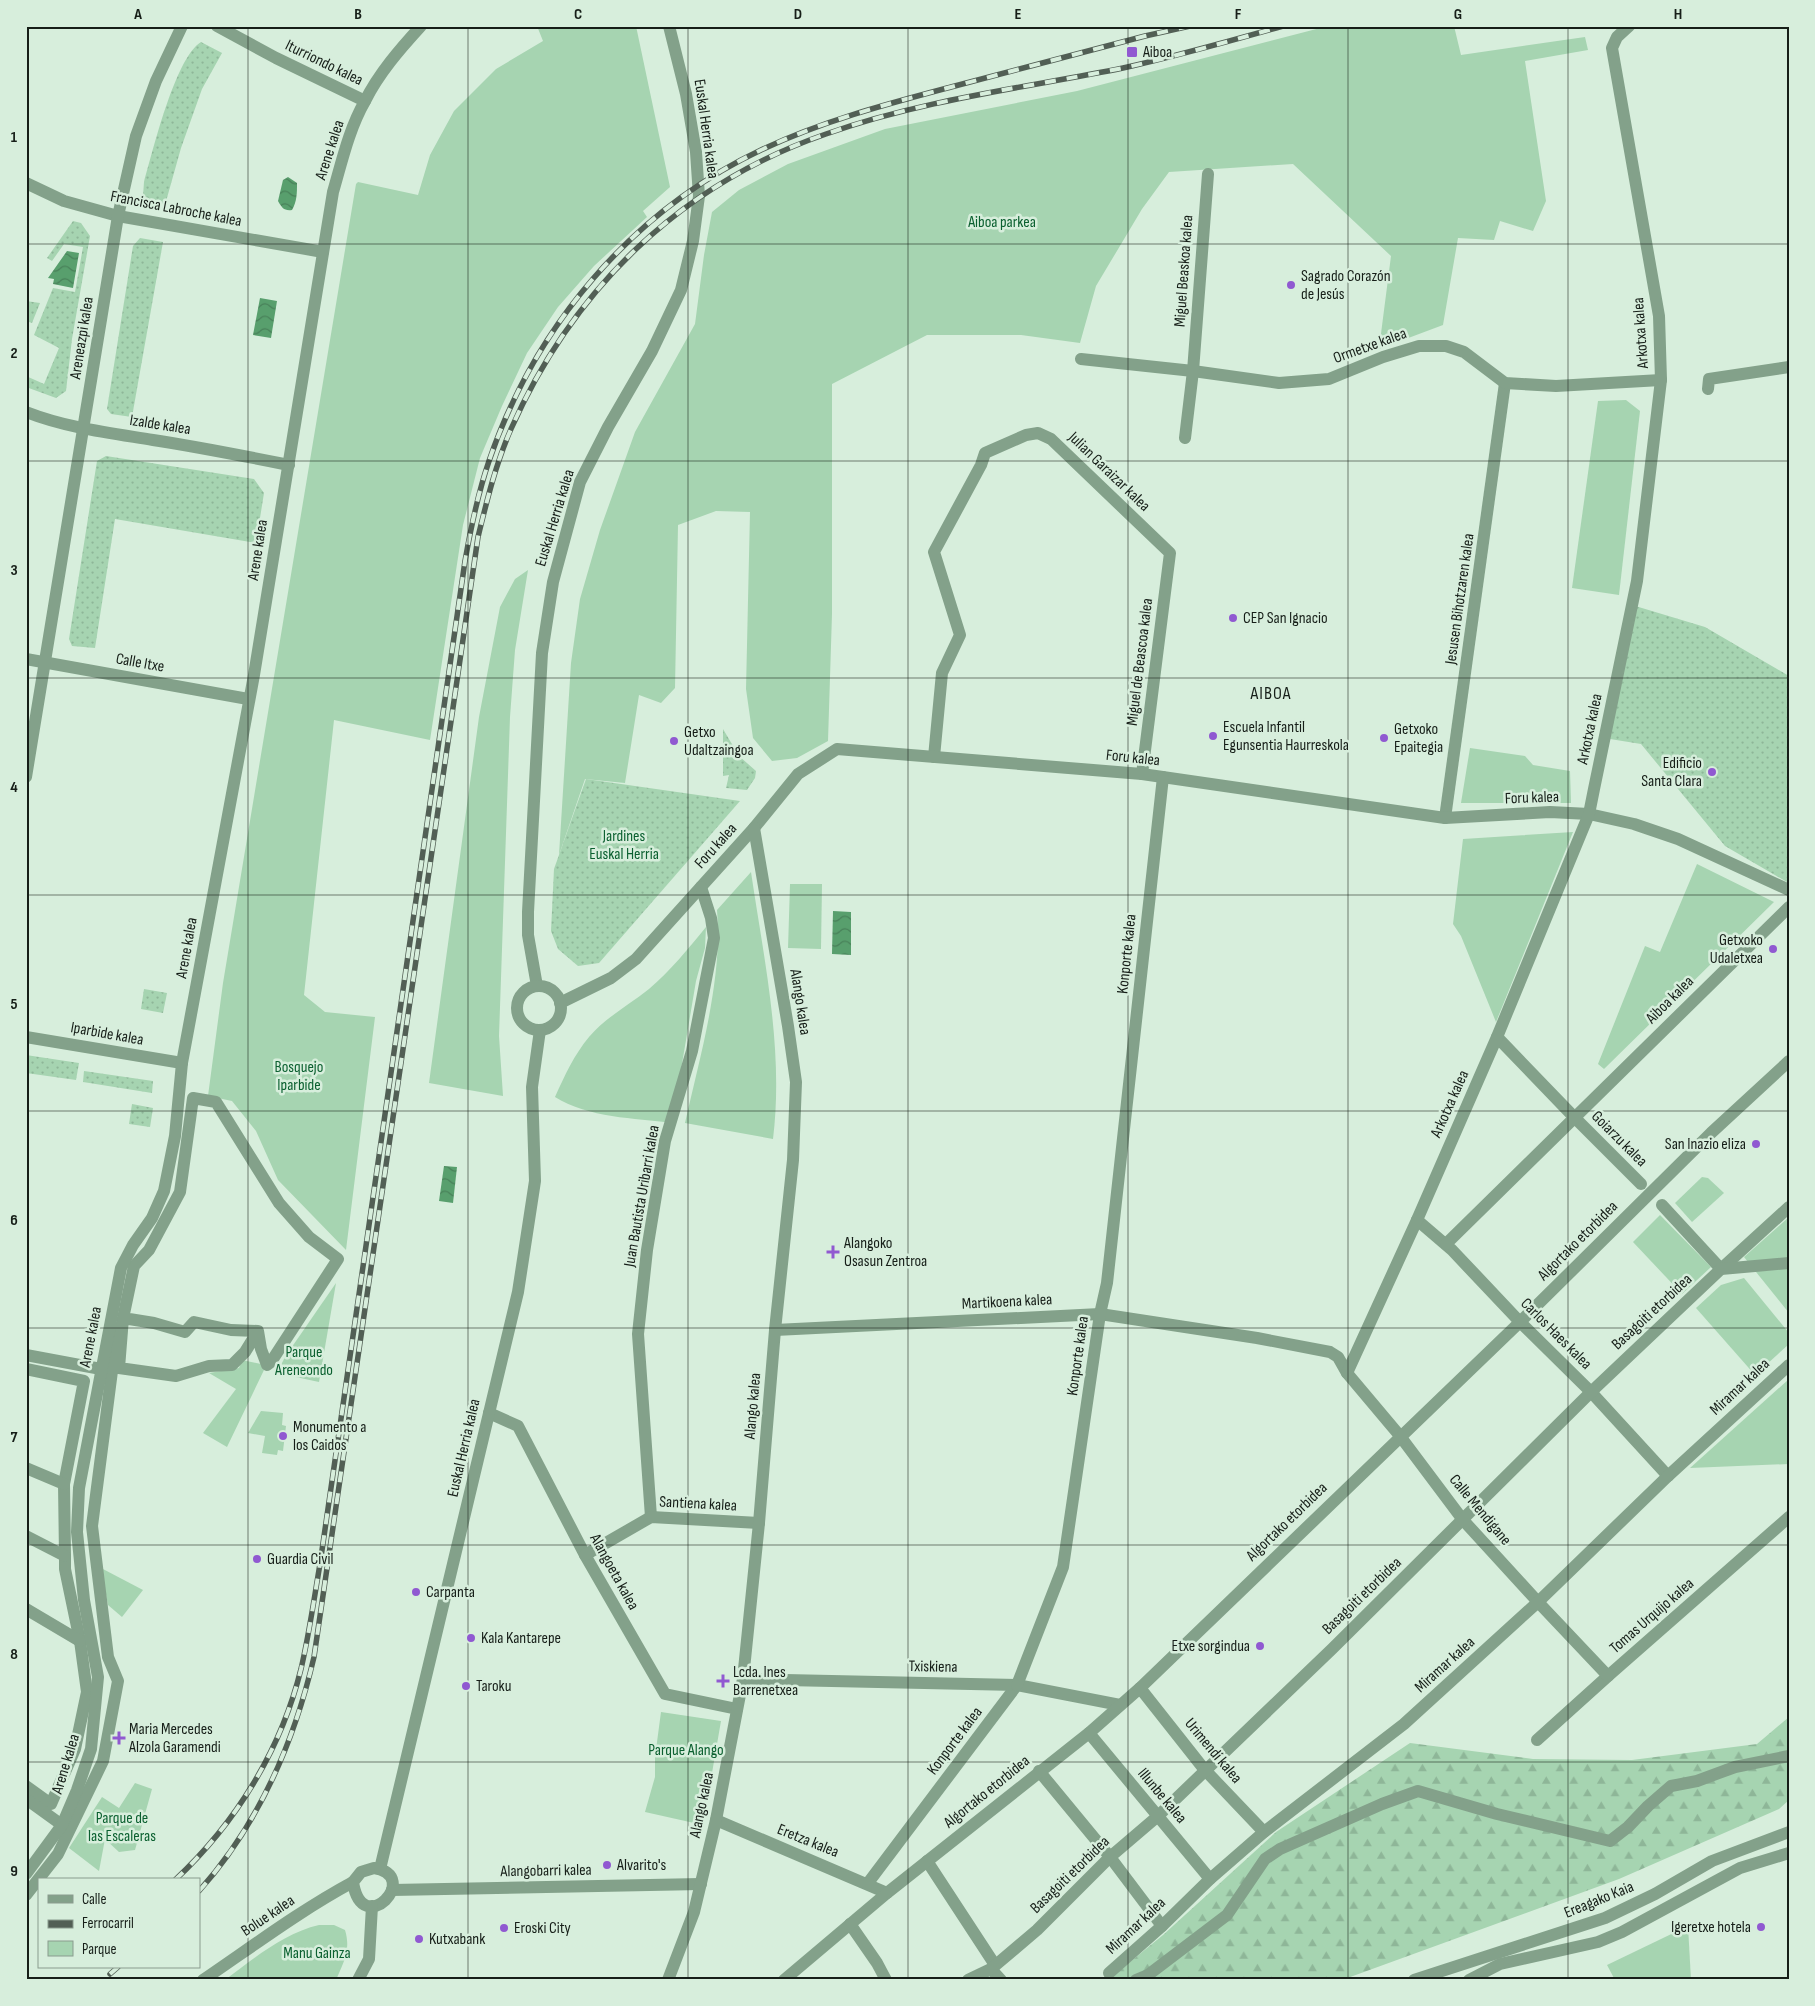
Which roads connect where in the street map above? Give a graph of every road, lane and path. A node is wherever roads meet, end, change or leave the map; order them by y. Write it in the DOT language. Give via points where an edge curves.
graph roads {
  1 [pos="182,26"];
  2 [pos="217,26"];
  3 [pos="421,26"];
  4 [pos="669,26"];
  5 [pos="1629,26"];
  6 [pos="364,101"];
  7 [pos="1208,174"];
  8 [pos="26,183"];
  9 [pos="118,216"];
  10 [pos="323,252"];
  11 [pos="1081,359"];
  12 [pos="1789,367"];
  13 [pos="1193,372"];
  14 [pos="1661,380"];
  15 [pos="1505,383"];
  16 [pos="1708,389"];
  17 [pos="26,412"];
  18 [pos="83,429"];
  19 [pos="1185,438"];
  20 [pos="289,465"];
  21 [pos="1170,553"];
  22 [pos="26,659"];
  23 [pos="45,663"];
  24 [pos="248,700"];
  25 [pos="934,757"];
  26 [pos="1142,774"];
  27 [pos="26,777"];
  28 [pos="1163,777"];
  29 [pos="1589,814"];
  30 [pos="1446,818"];
  31 [pos="754,828"];
  32 [pos="701,887"];
  33 [pos="1789,890"];
  34 [pos="1789,906"];
  35 [pos="537,986"];
  36 [pos="560,1002"];
  37 [pos="540,1030"];
  38 [pos="26,1037"];
  39 [pos="1497,1037"];
  40 [pos="1789,1062"];
  41 [pos="182,1063"];
  42 [pos="1574,1117"];
  43 [pos="1641,1184"];
  44 [pos="1662,1205"];
  45 [pos="1789,1207"];
  46 [pos="1417,1220"];
  47 [pos="1446,1244"];
  48 [pos="1789,1264"];
  49 [pos="1721,1269"];
  50 [pos="1100,1314"];
  51 [pos="123,1318"];
  52 [pos="1520,1322"];
  53 [pos="775,1330"];
  54 [pos="258,1331"];
  55 [pos="26,1355"];
  56 [pos="1789,1365"];
  57 [pos="26,1368"];
  58 [pos="101,1369"];
  59 [pos="1347,1373"];
  60 [pos="1591,1392"];
  61 [pos="489,1413"];
  62 [pos="1400,1436"];
  63 [pos="26,1468"];
  64 [pos="1668,1476"];
  65 [pos="64,1484"];
  66 [pos="651,1517"];
  67 [pos="1789,1517"];
  68 [pos="1463,1520"];
  69 [pos="760,1523"];
  70 [pos="26,1536"];
  71 [pos="585,1555"];
  72 [pos="65,1556"];
  73 [pos="1538,1602"];
  74 [pos="26,1609"];
  75 [pos="80,1641"];
  76 [pos="1608,1676"];
  77 [pos="743,1679"];
  78 [pos="1017,1685"];
  79 [pos="1140,1688"];
  80 [pos="1120,1705"];
  81 [pos="737,1709"];
  82 [pos="1089,1733"];
  83 [pos="1537,1740"];
  84 [pos="1789,1756"];
  85 [pos="1204,1770"];
  86 [pos="1039,1771"];
  87 [pos="26,1786"];
  88 [pos="26,1799"];
  89 [pos="1158,1816"];
  90 [pos="716,1820"];
  91 [pos="62,1825"];
  92 [pos="1264,1832"];
  93 [pos="1789,1832"];
  94 [pos="1789,1853"];
  95 [pos="1110,1857"];
  96 [pos="927,1861"];
  97 [pos="380,1869"];
  98 [pos="26,1874"];
  99 [pos="39,1878"];
  100 [pos="1210,1879"];
  101 [pos="38,1880"];
  102 [pos="353,1882"];
  103 [pos="868,1883"];
  104 [pos="701,1884"];
  105 [pos="392,1890"];
  106 [pos="887,1892"];
  107 [pos="26,1895"];
  108 [pos="372,1906"];
  109 [pos="850,1924"];
  110 [pos="1162,1926"];
  111 [pos="993,1967"];
  112 [pos="1105,1976"];
  113 [pos="204,1980"];
  114 [pos="358,1980"];
  115 [pos="668,1980"];
  116 [pos="784,1980"];
  117 [pos="886,1980"];
  118 [pos="968,1980"];
  119 [pos="1001,1980"];
  120 [pos="1136,1980"];
  121 [pos="1414,1980"];
  122 [pos="1468,1980"];
  1 -- 9 [label="street, Areneazpi kalea" via="156,81 136,136"];
  2 -- 6 [label="street, Iturriondo kalea"];
  3 -- 6 [label="street, Arene kalea" via="401,48"];
  4 -- 35 [label="street, Euskal Herria kalea" via="696,152 699,196 693,241 681,290 652,351 580,482 552,582 542,652 528,912 528,935"];
  5 -- 14 [label="street, Arkotxa kalea" via="1617,37 1612,48 1659,316"];
  6 -- 10 [label="street, Arene kalea" via="347,143 333,192"];
  7 -- 13 [label="street, Miguel Beaskoa kalea"];
  8 -- 9 [label="street, Francisca Labroche kalea" via="64,201"];
  9 -- 10 [label="street, Francisca Labroche kalea"];
  9 -- 18 [label="street, Areneazpi kalea"];
  10 -- 20 [label="street, Arene kalea"];
  11 -- 13 [label="street, Ormetxe kalea"];
  12 -- 16 [label="street" via="1709,379"];
  13 -- 15 [label="street, Ormetxe kalea" via="1279,384 1329,379 1419,346 1446,346 1464,352"];
  13 -- 19 [label="street"];
  14 -- 15 [label="street" via="1556,386"];
  14 -- 29 [label="street, Arkotxa kalea" via="1637,581"];
  15 -- 30 [label="street, Jesusen Bihotzaren kalea"];
  17 -- 18 [label="street, Izalde kalea"];
  18 -- 20 [label="street, Izalde kalea"];
  18 -- 23 [label="street, Areneazpi kalea"];
  20 -- 24 [label="street, Arene kalea"];
  21 -- 25 [label="street, Julian Garaizar kalea" via="1051,439 1038,433 1026,435 985,453 934,552 960,635 942,672"];
  21 -- 26 [label="street, Miguel de Beascoa kalea"];
  22 -- 23 [label="street, Calle Itxe"];
  23 -- 24 [label="street, Calle Itxe"];
  23 -- 27 [label="street, Areneazpi kalea"];
  24 -- 41 [label="street, Arene kalea"];
  25 -- 26 [label="street, Foru kalea"];
  25 -- 31 [label="street, Foru kalea" via="837,749 798,774"];
  26 -- 28 [label="street, Foru kalea"];
  28 -- 30 [label="street, Foru kalea"];
  28 -- 50 [label="street, Konporte kalea" via="1107,1284"];
  29 -- 30 [label="street, Foru kalea" via="1550,812"];
  29 -- 33 [label="street, Foru kalea" via="1634,824 1678,839"];
  29 -- 39 [label="street, Arkotxa kalea"];
  31 -- 32 [label="street, Foru kalea"];
  31 -- 53 [label="street, Alango kalea" via="796,1082 794,1160"];
  32 -- 36 [label="street, Foru kalea" via="636,960 611,978"];
  32 -- 66 [label="street, Juan Bautista Uribarri kalea" via="714,938 692,1050 665,1141 647,1250 638,1334"];
  34 -- 42 [label="street, Aiboa kalea"];
  35 -- 36 [label="street" via="551,990"];
  35 -- 37 [label="street" via="524,992 517,1013 526,1026"];
  36 -- 37 [label="street" via="557,1020 547,1029"];
  37 -- 61 [label="street, Euskal Herria kalea" via="532,1087 535,1181 518,1292"];
  38 -- 41 [label="street, Iparbide kalea"];
  39 -- 42 [label="street"];
  39 -- 46 [label="street, Arkotxa kalea"];
  40 -- 52 [label="street, Algortako etorbidea" via="1710,1133"];
  41 -- 58 [label="street, Arene kalea" via="175,1136 164,1191 122,1268"];
  42 -- 43 [label="street, Goiarzu kalea"];
  42 -- 47 [label="street, Aiboa kalea"];
  44 -- 49 [label="street"];
  45 -- 49 [label="street, Basagoiti etorbidea"];
  46 -- 47 [label="street, Carlos Haes kalea"];
  46 -- 59 [label="street, Arkotxa kalea"];
  47 -- 52 [label="street, Carlos Haes kalea"];
  48 -- 49 [label="street"];
  49 -- 60 [label="street, Basagoiti etorbidea"];
  50 -- 53 [label="street, Martikoena kalea"];
  50 -- 59 [label="street, Martikoena kalea" via="1330,1352 1338,1357"];
  50 -- 78 [label="street, Konporte kalea" via="1063,1566"];
  51 -- 54 [label="street" via="185,1332 194,1322 232,1330"];
  51 -- 54 [label="street" via="119,1368 176,1376 209,1366 232,1365"];
  51 -- 54 [label="street" via="134,1266 149,1250 180,1192 193,1098 216,1102 279,1203 308,1237 338,1259 267,1365"];
  51 -- 99 [label="street" via="112,1371 92,1526 108,1657 118,1681 103,1761 58,1854"];
  52 -- 60 [label="street, Carlos Haes kalea"];
  52 -- 62 [label="street, Algortako etorbidea"];
  53 -- 69 [label="street, Alango kalea"];
  55 -- 58 [label="street"];
  56 -- 64 [label="street, Miramar kalea"];
  57 -- 65 [label="street" via="84,1381"];
  58 -- 91 [label="street, Arene kalea" via="79,1488 77,1532 84,1600 98,1677 96,1705 91,1749"];
  59 -- 62 [label="street, Calle Mendigane"];
  60 -- 64 [label="street, Carlos Haes kalea"];
  60 -- 68 [label="street, Basagoiti etorbidea"];
  61 -- 71 [label="street, Alangoeta kalea" via="518,1426"];
  61 -- 97 [label="street, Euskal Herria kalea"];
  62 -- 68 [label="street, Calle Mendigane"];
  62 -- 79 [label="street, Algortako etorbidea"];
  63 -- 65 [label="street"];
  64 -- 73 [label="street, Miramar kalea"];
  65 -- 72 [label="street"];
  66 -- 69 [label="street, Santiena kalea"];
  66 -- 71 [label="street, Santiena kalea"];
  67 -- 76 [label="street, Tomas Urquijo kalea"];
  68 -- 73 [label="street, Calle Mendigane"];
  68 -- 85 [label="street, Basagoiti etorbidea"];
  69 -- 77 [label="street, Alango kalea"];
  70 -- 72 [label="street"];
  71 -- 81 [label="street, Alangoeta kalea" via="665,1694"];
  72 -- 75 [label="street"];
  73 -- 76 [label="street, Calle Mendigane"];
  73 -- 92 [label="street, Miramar kalea" via="1404,1724"];
  74 -- 75 [label="street"];
  75 -- 87 [label="street" via="88,1692 76,1749 51,1804"];
  76 -- 83 [label="street, Tomas Urquijo kalea"];
  77 -- 78 [label="street, Txiskiena"];
  77 -- 81 [label="street, Alango kalea"];
  78 -- 80 [label="street, Txiskiena"];
  78 -- 103 [label="street, Konporte kalea"];
  79 -- 80 [label="street, Algortako etorbidea"];
  79 -- 85 [label="street, Urimendi kalea"];
  80 -- 82 [label="street, Algortako etorbidea"];
  81 -- 90 [label="street, Alango kalea"];
  82 -- 86 [label="street, Algortako etorbidea"];
  82 -- 89 [label="street, Illunbe kalea"];
  84 -- 120 [label="street" via="1735,1767 1697,1781 1671,1786 1610,1841 1418,1791 1298,1840 1265,1859 1227,1915 1148,1975"];
  85 -- 89 [label="street, Basagoiti etorbidea"];
  85 -- 92 [label="street, Urimendi kalea"];
  86 -- 95 [label="street"];
  86 -- 96 [label="street, Algortako etorbidea"];
  88 -- 91 [label="street"];
  89 -- 95 [label="street, Basagoiti etorbidea"];
  89 -- 100 [label="street, Illunbe kalea"];
  90 -- 103 [label="street, Eretza kalea"];
  90 -- 104 [label="street, Alango kalea"];
  91 -- 98 [label="street, Arene kalea"];
  92 -- 100 [label="street, Miramar kalea"];
  93 -- 121 [label="street, Ereagako Kaia" via="1712,1862 1605,1918"];
  94 -- 122 [label="street" via="1740,1868 1598,1942 1500,1964"];
  95 -- 110 [label="street"];
  95 -- 111 [label="street, Basagoiti etorbidea" via="1037,1930"];
  96 -- 106 [label="street, Algortako etorbidea"];
  96 -- 111 [label="street"];
  97 -- 102 [label="street" via="367,1869"];
  97 -- 105 [label="street" via="390,1877"];
  100 -- 110 [label="street, Miramar kalea"];
  101 -- 107 [label="street"];
  102 -- 108 [label="street" via="357,1896"];
  102 -- 113 [label="street, Bolue kalea" via="263,1938"];
  103 -- 106 [label="street, Eretza kalea"];
  104 -- 105 [label="street, Alangobarri kalea"];
  104 -- 115 [label="street, Alango kalea"];
  105 -- 108 [label="street" via="383,1903"];
  106 -- 109 [label="street, Algortako etorbidea"];
  108 -- 114 [label="street" via="369,1959"];
  109 -- 116 [label="street, Algortako etorbidea"];
  109 -- 117 [label="street"];
  110 -- 112 [label="street, Miramar kalea"];
  111 -- 118 [label="street, Basagoiti etorbidea"];
  111 -- 119 [label="street"];
}
